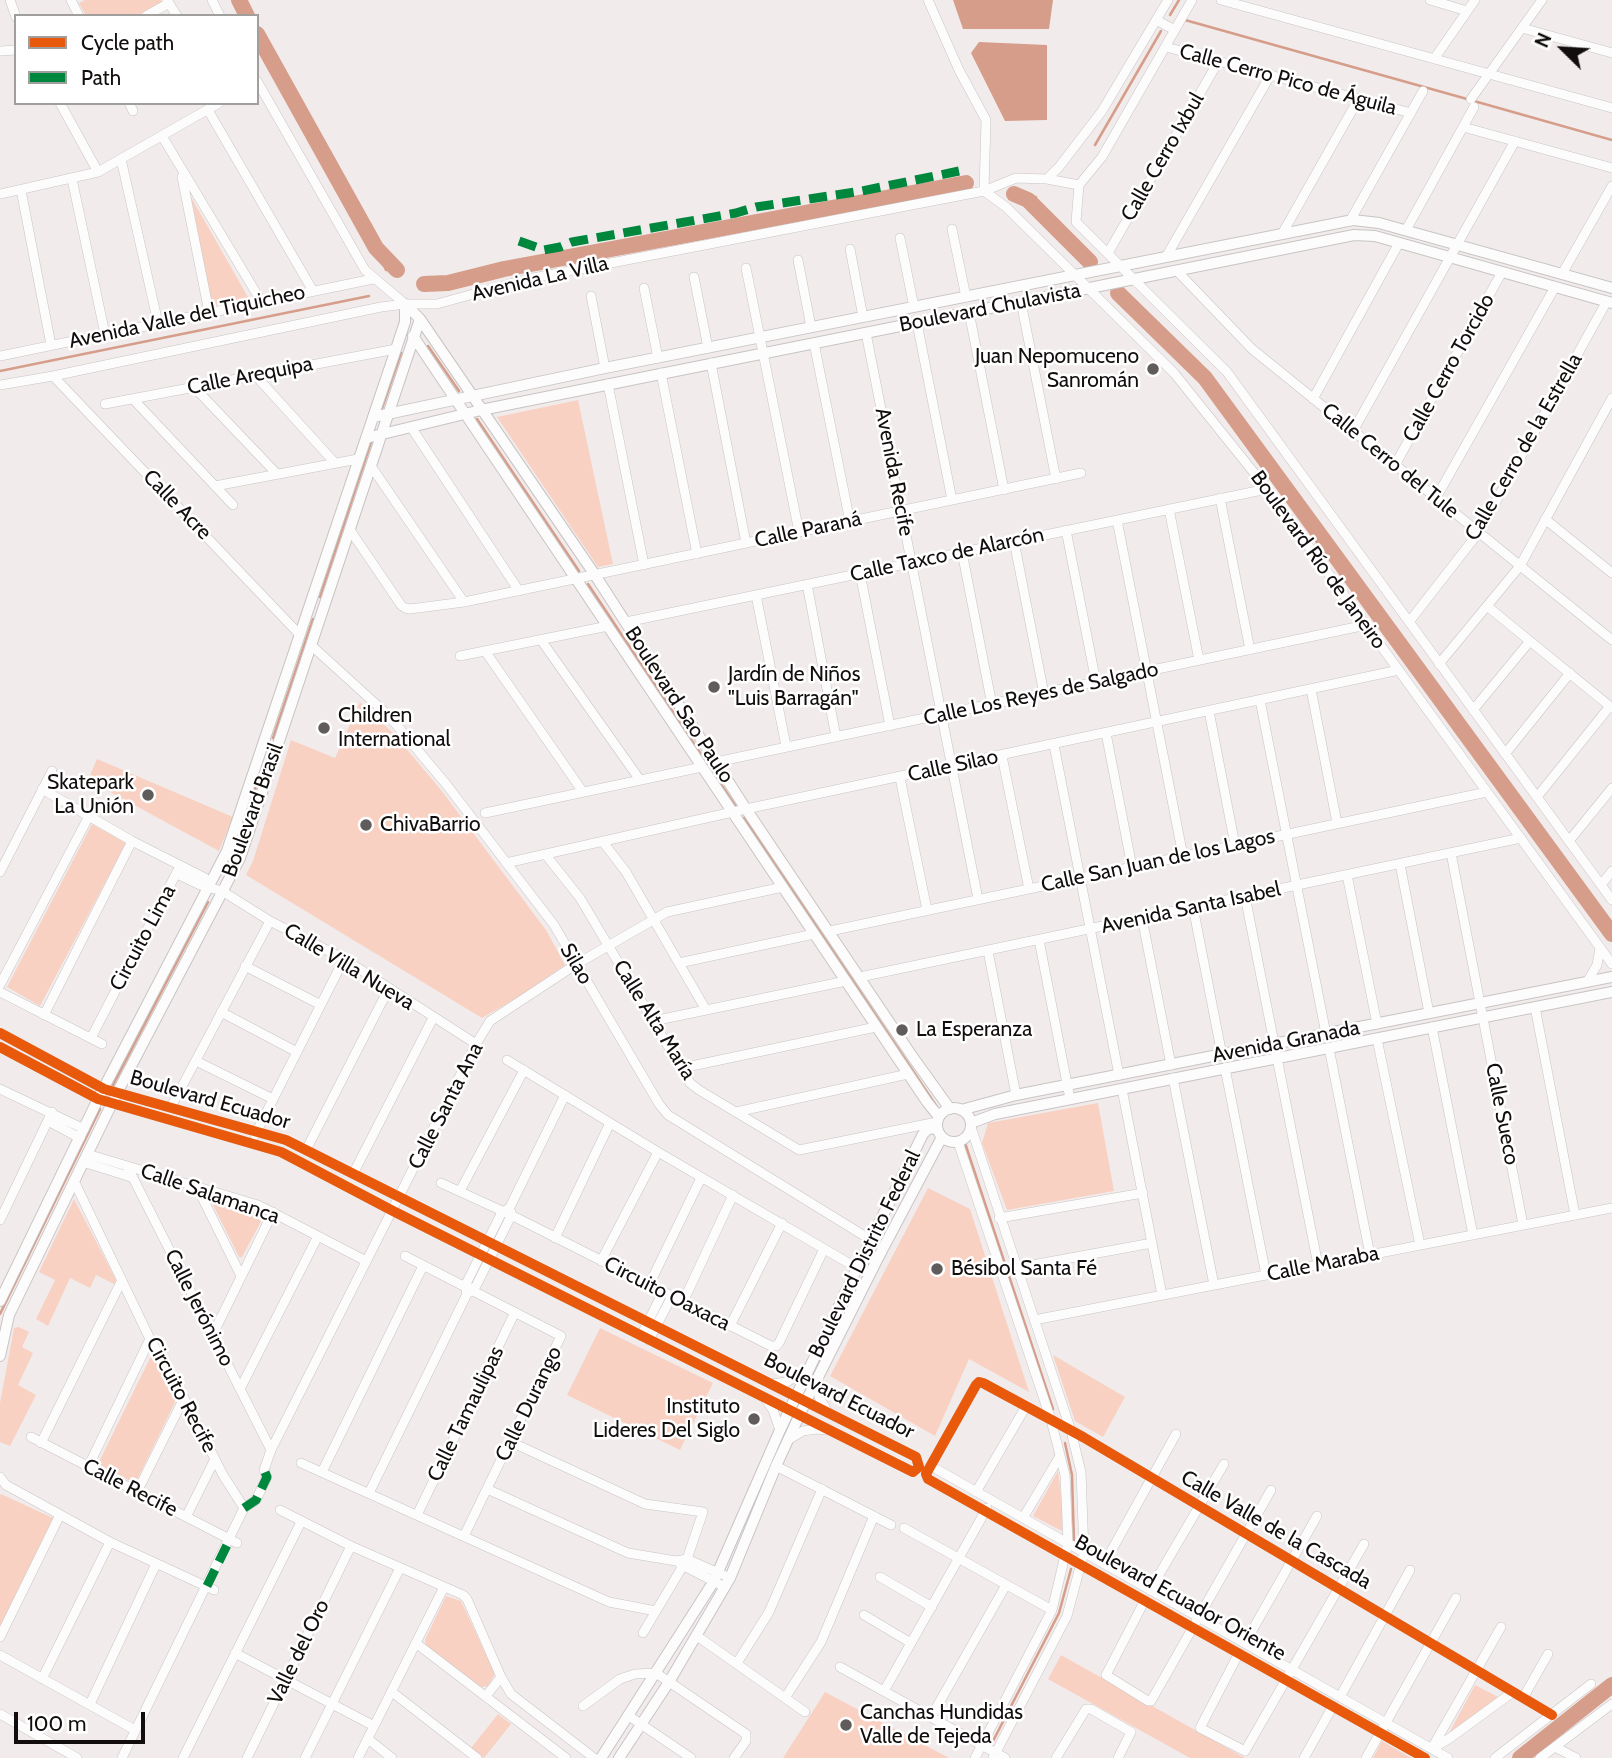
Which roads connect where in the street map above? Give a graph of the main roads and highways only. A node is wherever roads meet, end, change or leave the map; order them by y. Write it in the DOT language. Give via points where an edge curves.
graph roads {
  1 [pos="1612,288"];
  2 [pos="1610,302"];
  3 [pos="405,304"];
  4 [pos="420,319"];
  5 [pos="405,322"];
  6 [pos="414,337"];
  7 [pos="471,396"];
  8 [pos="455,400"];
  9 [pos="481,410"];
  10 [pos="466,414"];
  11 [pos="388,415"];
  12 [pos="373,417"];
  13 [pos="381,435"];
  14 [pos="366,438"];
  15 [pos="311,604"];
  16 [pos="324,608"];
  17 [pos="1612,977"];
  18 [pos="1612,992"];
  19 [pos="956,1109"];
  20 [pos="971,1125"];
  21 [pos="939,1126"];
  22 [pos="0,1301"];
  23 [pos="0,1356"];
  24 [pos="601,1758"];
  25 [pos="620,1758"];
  1 -- 7 [label="main road, Boulevard Chulavista" via="1406,230 1350,220"];
  2 -- 9 [label="main road, Boulevard Chulavista" via="1375,236 1354,235"];
  3 -- 4 [label="main road, Boulevard Sao Paulo"];
  3 -- 5 [label="main road, Boulevard Brasil"];
  4 -- 6 [label="main road, Boulevard Brasil"];
  4 -- 7 [label="main road, Boulevard Sao Paulo"];
  5 -- 6 [label="main road, Boulevard Sao Paulo"];
  5 -- 12 [label="main road, Boulevard Brasil"];
  6 -- 8 [label="main road, Boulevard Sao Paulo"];
  6 -- 11 [label="main road, Boulevard Brasil"];
  7 -- 8 [label="main road, Boulevard Chulavista"];
  7 -- 9 [label="main road, Boulevard Sao Paulo"];
  8 -- 10 [label="main road, Boulevard Sao Paulo"];
  8 -- 11 [label="main road, Boulevard Chulavista"];
  9 -- 10 [label="main road, Boulevard Chulavista"];
  9 -- 19 [label="main road, Boulevard Sao Paulo" via="912,1056"];
  10 -- 13 [label="main road, Boulevard Chulavista"];
  10 -- 21 [label="main road, Boulevard Sao Paulo"];
  11 -- 12 [label="main road, Boulevard Chulavista"];
  11 -- 13 [label="main road, Boulevard Brasil"];
  12 -- 14 [label="main road, Boulevard Brasil"];
  13 -- 14 [label="main road, Boulevard Chulavista"];
  13 -- 16 [label="main road, Boulevard Brasil"];
  14 -- 15 [label="main road, Boulevard Brasil"];
  15 -- 16 [label="main road"];
  15 -- 22 [label="main road, Boulevard Brasil" via="227,851"];
  16 -- 23 [label="main road, Boulevard Brasil" via="240,858 114,1098 9,1315"];
  17 -- 19 [label="main road, Avenida Granada"];
  18 -- 20 [label="main road, Avenida Granada" via="995,1114"];
  19 -- 20 [label="main road"];
  19 -- 21 [label="main road"];
  20 -- 21 [label="main road" via="967,1136 958,1142 947,1140"];
  21 -- 24 [label="main road, Boulevard Distrito Federal" via="923,1134 795,1396 716,1576"];
  21 -- 25 [label="main road, Boulevard Distrito Federal" via="806,1401 727,1582"];
}
